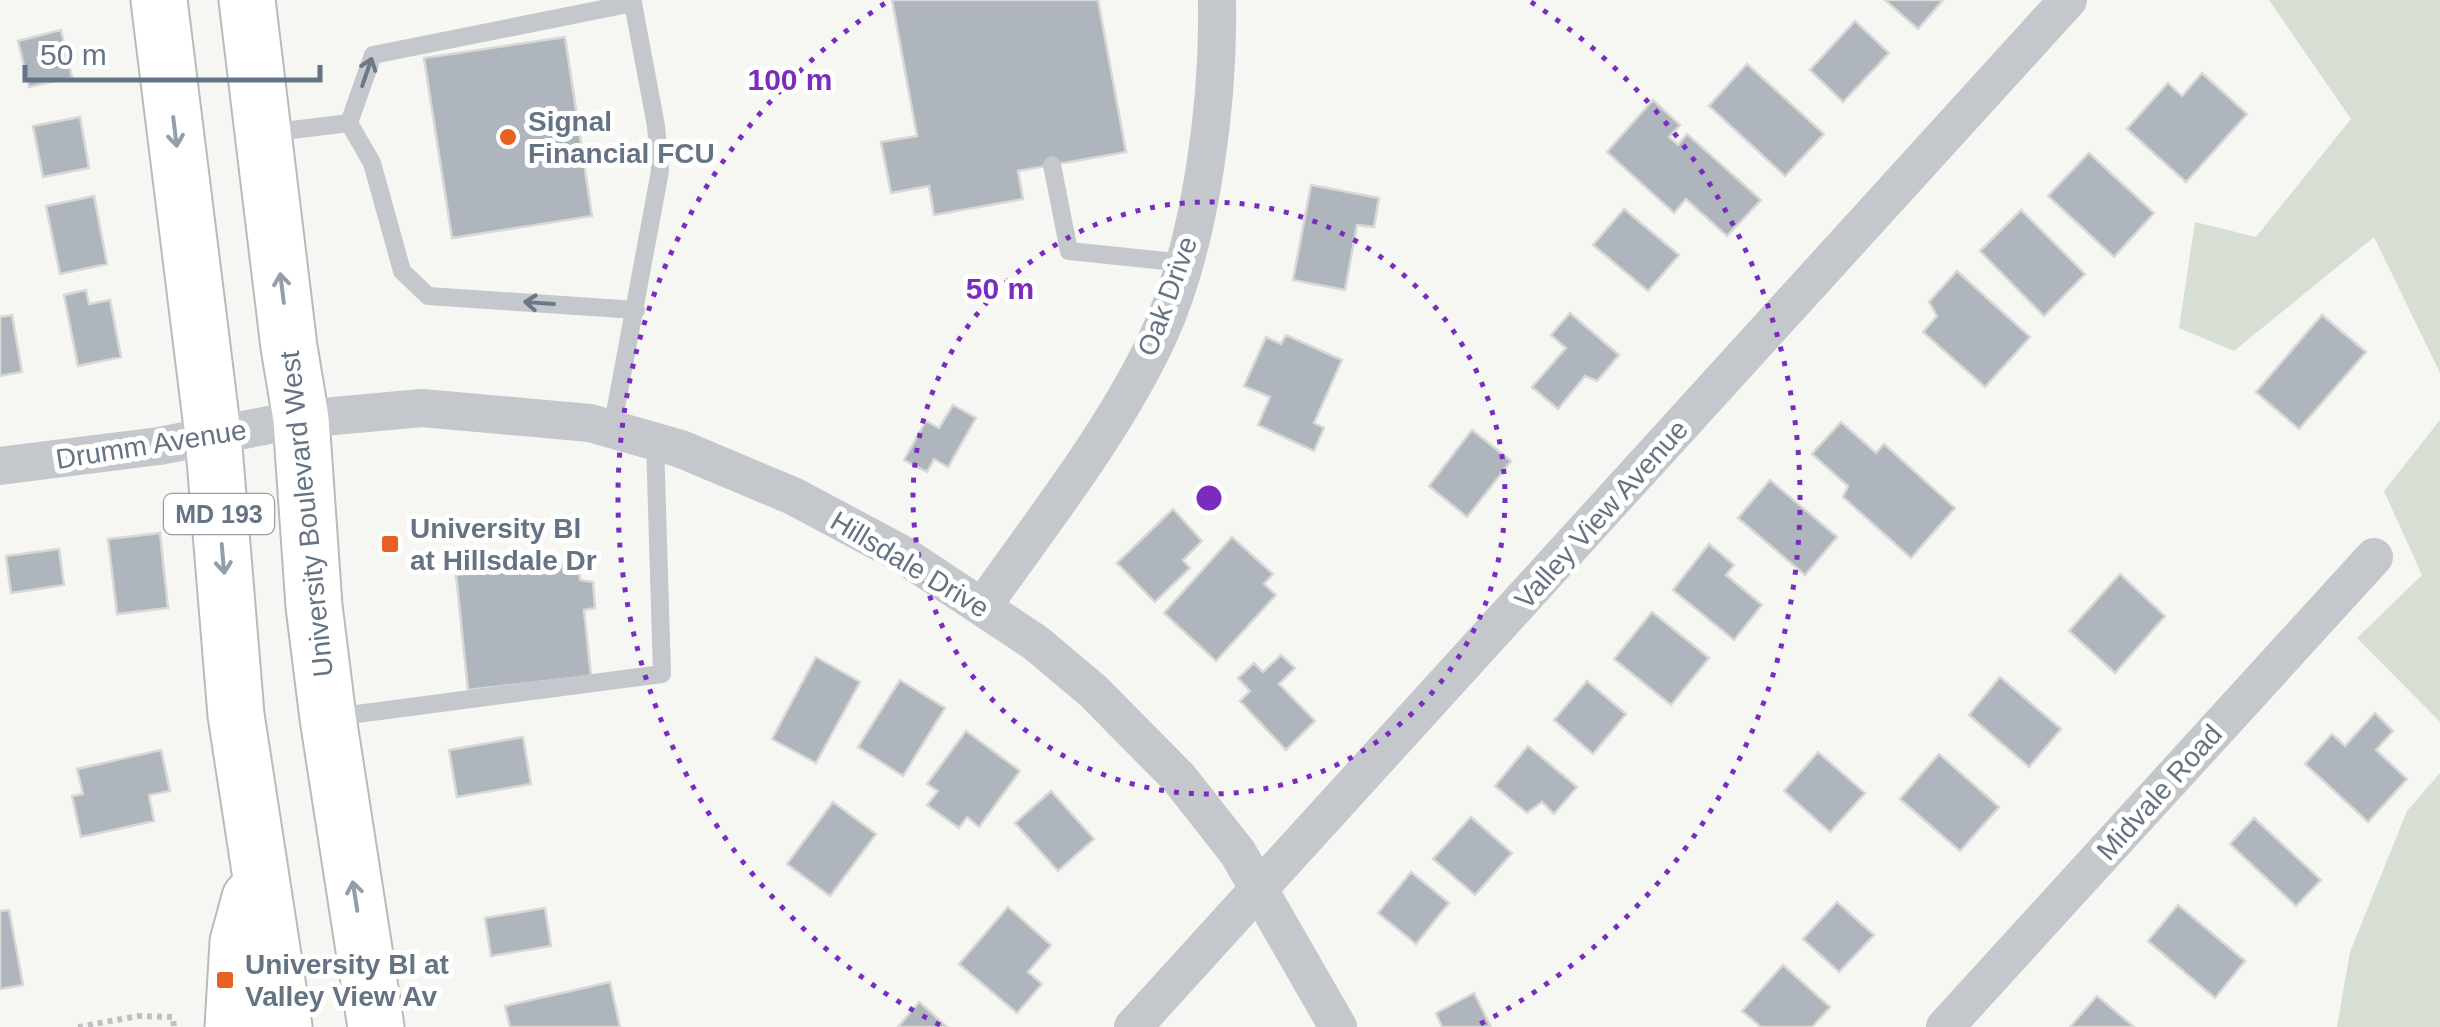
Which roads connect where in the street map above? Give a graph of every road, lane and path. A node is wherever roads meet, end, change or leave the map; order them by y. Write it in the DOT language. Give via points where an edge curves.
graph roads {
  1 [pos="159,0"];
  2 [pos="247,0"];
  3 [pos="1217,0"];
  4 [pos="2068,0"];
  5 [pos="348,124"];
  6 [pos="263,134"];
  7 [pos="1052,165"];
  8 [pos="1185,263"];
  9 [pos="636,310"];
  10 [pos="302,419"];
  11 [pos="612,429"];
  12 [pos="213,435"];
  13 [pos="656,442"];
  14 [pos="0,466"];
  15 [pos="2374,557"];
  16 [pos="983,606"];
  17 [pos="328,718"];
  18 [pos="260,867"];
  19 [pos="1258,890"];
  20 [pos="78,1027"];
  21 [pos="174,1027"];
  22 [pos="234,1027"];
  23 [pos="284,1027"];
  24 [pos="376,1027"];
  25 [pos="1132,1027"];
  26 [pos="1338,1027"];
  27 [pos="1945,1027"];
  1 -- 12 [label="main road, MD 193, one-way"];
  2 -- 6 [label="main road, University Boulevard West / MD 193"];
  3 -- 8 [label="street, Oak Drive" via="1212,122"];
  4 -- 19 [label="street, Valley View Avenue"];
  5 -- 6 [label="lane"];
  9 -- 5 [label="lane, one-way" via="428,296 402,270 372,163"];
  5 -- 9 [label="lane, one-way" via="372,55 633,3 660,171"];
  10 -- 6 [label="main road, University Boulevard West / MD 193, one-way"];
  7 -- 8 [label="lane" via="1069,252"];
  8 -- 16 [label="street, Oak Drive" via="1158,336 1100,439"];
  9 -- 11 [label="lane"];
  10 -- 11 [label="street, Hillsdale Drive" via="422,408"];
  10 -- 12 [label="street, Drumm Avenue"];
  10 -- 17 [label="main road, University Boulevard West / MD 193"];
  11 -- 13 [label="street, Hillsdale Drive"];
  12 -- 14 [label="street, Drumm Avenue"];
  12 -- 18 [label="main road, MD 193, one-way" via="236,715"];
  13 -- 16 [label="street, Hillsdale Drive" via="793,496"];
  13 -- 17 [label="lane" via="662,674"];
  15 -- 27 [label="street, Midvale Road"];
  16 -- 19 [label="street, Hillsdale Drive" via="1093,691 1180,778"];
  24 -- 17 [label="main road, University Boulevard West / MD 193, one-way"];
  18 -- 22 [label="main road" via="238,942"];
  18 -- 23 [label="main road, MD 193"];
  19 -- 25 [label="street, Valley View Avenue"];
  19 -- 26 [label="street, Hillsdale Drive"];
  20 -- 21 [label="path" via="138,1016 173,1017"];
}
